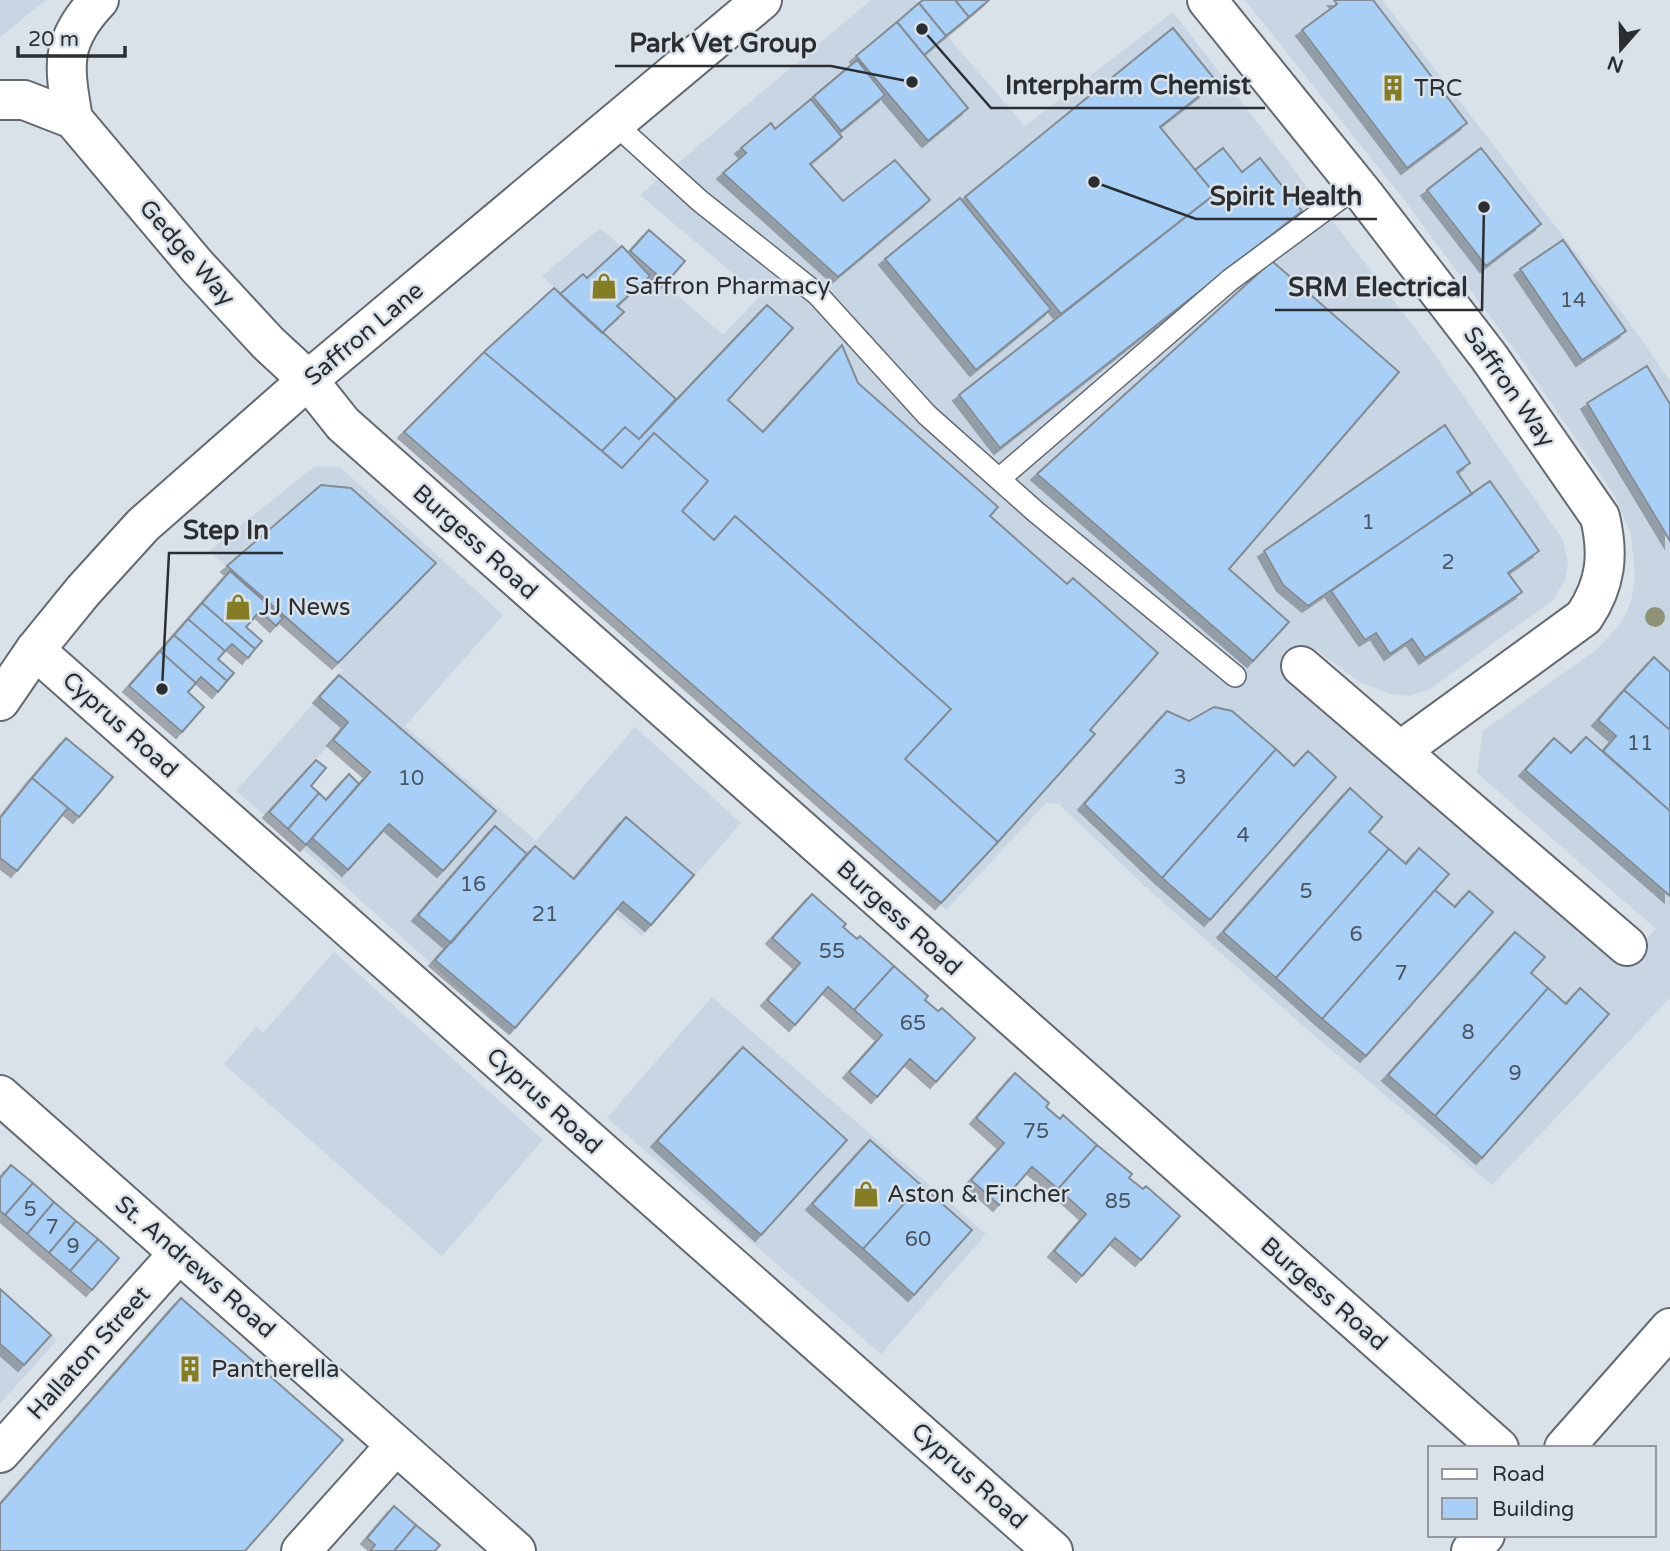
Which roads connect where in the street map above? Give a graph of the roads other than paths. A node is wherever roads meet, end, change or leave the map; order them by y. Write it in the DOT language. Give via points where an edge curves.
graph roads {
  1 [pos="99,0"];
  2 [pos="762,0"];
  3 [pos="1207,0"];
  4 [pos="0,100"];
  5 [pos="73,119"];
  6 [pos="615,124"];
  7 [pos="1357,186"];
  8 [pos="309,380"];
  9 [pos="999,479"];
  10 [pos="35,650"];
  11 [pos="1301,666"];
  12 [pos="1235,676"];
  13 [pos="0,701"];
  14 [pos="1400,751"];
  15 [pos="1627,946"];
  16 [pos="0,1095"];
  17 [pos="179,1253"];
  18 [pos="1670,1328"];
  19 [pos="396,1445"];
  20 [pos="1497,1446"];
  21 [pos="1566,1446"];
  22 [pos="0,1453"];
  23 [pos="1483,1537"];
  24 [pos="301,1551"];
  25 [pos="516,1551"];
  26 [pos="1054,1551"];
  27 [pos="1471,1551"];
  1 -- 5 [label="street" via="76,27 65,56"];
  2 -- 6 [label="street, Saffron Lane"];
  3 -- 7 [label="street, Saffron Way"];
  4 -- 5 [label="street" via="24,100"];
  5 -- 8 [label="street, Gedge Way" via="197,265 268,343"];
  6 -- 8 [label="street, Saffron Lane"];
  6 -- 9 [label="lane" via="700,201 817,294 927,415"];
  7 -- 9 [label="lane" via="1230,280"];
  7 -- 14 [label="street, Saffron Way" via="1497,369 1600,517 1605,542 1598,596 1584,617"];
  8 -- 10 [label="street, Saffron Lane" via="143,525"];
  8 -- 20 [label="street, Burgess Road" via="353,434"];
  9 -- 12 [label="lane"];
  10 -- 13 [label="street, Saffron Lane"];
  10 -- 26 [label="street, Cyprus Road"];
  11 -- 14 [label="street"];
  14 -- 15 [label="street"];
  16 -- 17 [label="street, St. Andrews Road"];
  17 -- 19 [label="street, St. Andrews Road"];
  17 -- 22 [label="street, Hallaton Street"];
  18 -- 21 [label="street"];
  19 -- 24 [label="street"];
  19 -- 25 [label="street, St. Andrews Road"];
  23 -- 27 [label="street"];
}
